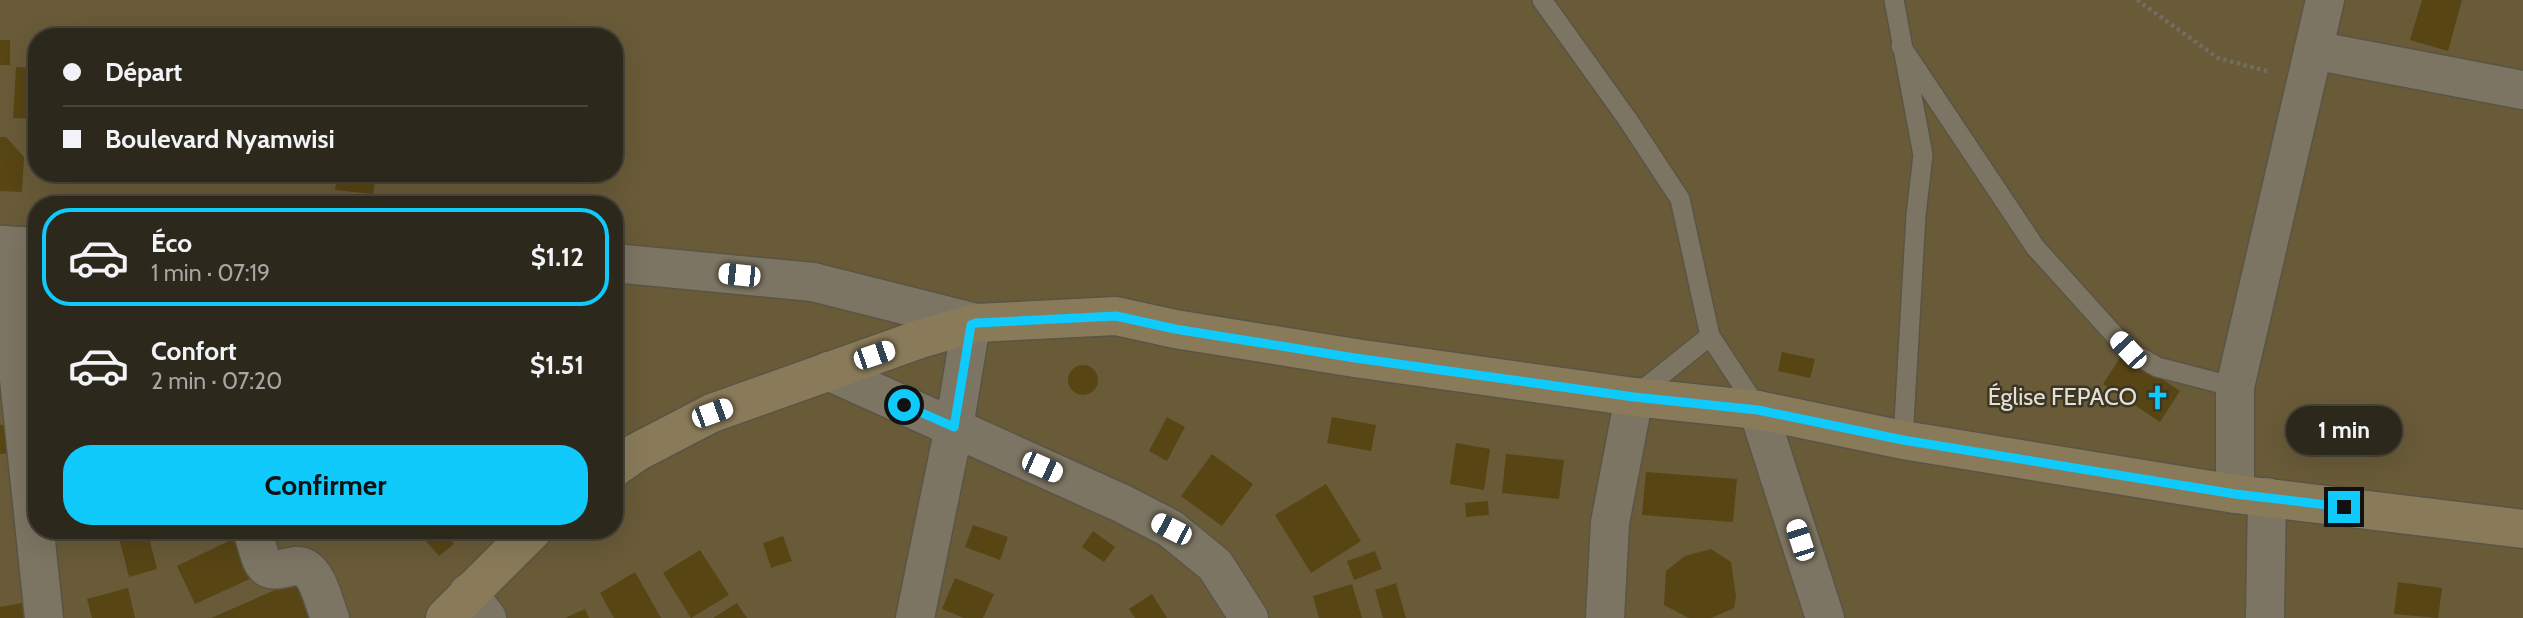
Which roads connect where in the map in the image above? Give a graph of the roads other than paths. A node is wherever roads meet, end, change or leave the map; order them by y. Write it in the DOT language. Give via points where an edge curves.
graph roads {
  1 [pos="1542,0"];
  2 [pos="1894,0"];
  3 [pos="2325,0"];
  4 [pos="1901,46"];
  5 [pos="2309,66"];
  6 [pos="2523,89"];
  7 [pos="14,245"];
  8 [pos="623,264"];
  9 [pos="974,324"];
  10 [pos="1710,336"];
  11 [pos="828,371"];
  12 [pos="2235,387"];
  13 [pos="1634,397"];
  14 [pos="1758,410"];
  15 [pos="28,419"];
  16 [pos="954,427"];
  17 [pos="1903,440"];
  18 [pos="623,462"];
  19 [pos="2251,495"];
  20 [pos="2523,529"];
  21 [pos="38,539"];
  22 [pos="255,539"];
  23 [pos="525,539"];
  24 [pos="466,610"];
  25 [pos="44,618"];
  26 [pos="330,618"];
  27 [pos="915,618"];
  28 [pos="1249,618"];
  29 [pos="1605,618"];
  30 [pos="1825,618"];
  31 [pos="2264,618"];
  1 -- 10 [label="lane" via="1680,199"];
  2 -- 4 [label="lane"];
  3 -- 5 [label="street"];
  4 -- 12 [label="lane" via="2035,247 2128,350 2157,367"];
  4 -- 17 [label="lane" via="1923,155"];
  5 -- 6 [label="street"];
  5 -- 12 [label="street"];
  7 -- 15 [label="street"];
  8 -- 9 [label="street" via="813,282"];
  9 -- 11 [label="main road"];
  9 -- 13 [label="main road" via="1116,316 1355,358"];
  9 -- 16 [label="street"];
  10 -- 13 [label="lane"];
  10 -- 14 [label="lane"];
  11 -- 16 [label="street"];
  11 -- 18 [label="main road" via="712,413"];
  12 -- 19 [label="street"];
  13 -- 14 [label="main road"];
  13 -- 29 [label="street" via="1610,523"];
  14 -- 17 [label="main road"];
  14 -- 30 [label="street"];
  16 -- 27 [label="street"];
  16 -- 28 [label="street" via="1171,529 1215,565"];
  17 -- 19 [label="main road"];
  19 -- 20 [label="main road"];
  19 -- 31 [label="street"];
  21 -- 25 [label="street"];
  22 -- 26 [label="street" via="268,568 296,565 310,573"];
  23 -- 24 [label="main road"];
}
